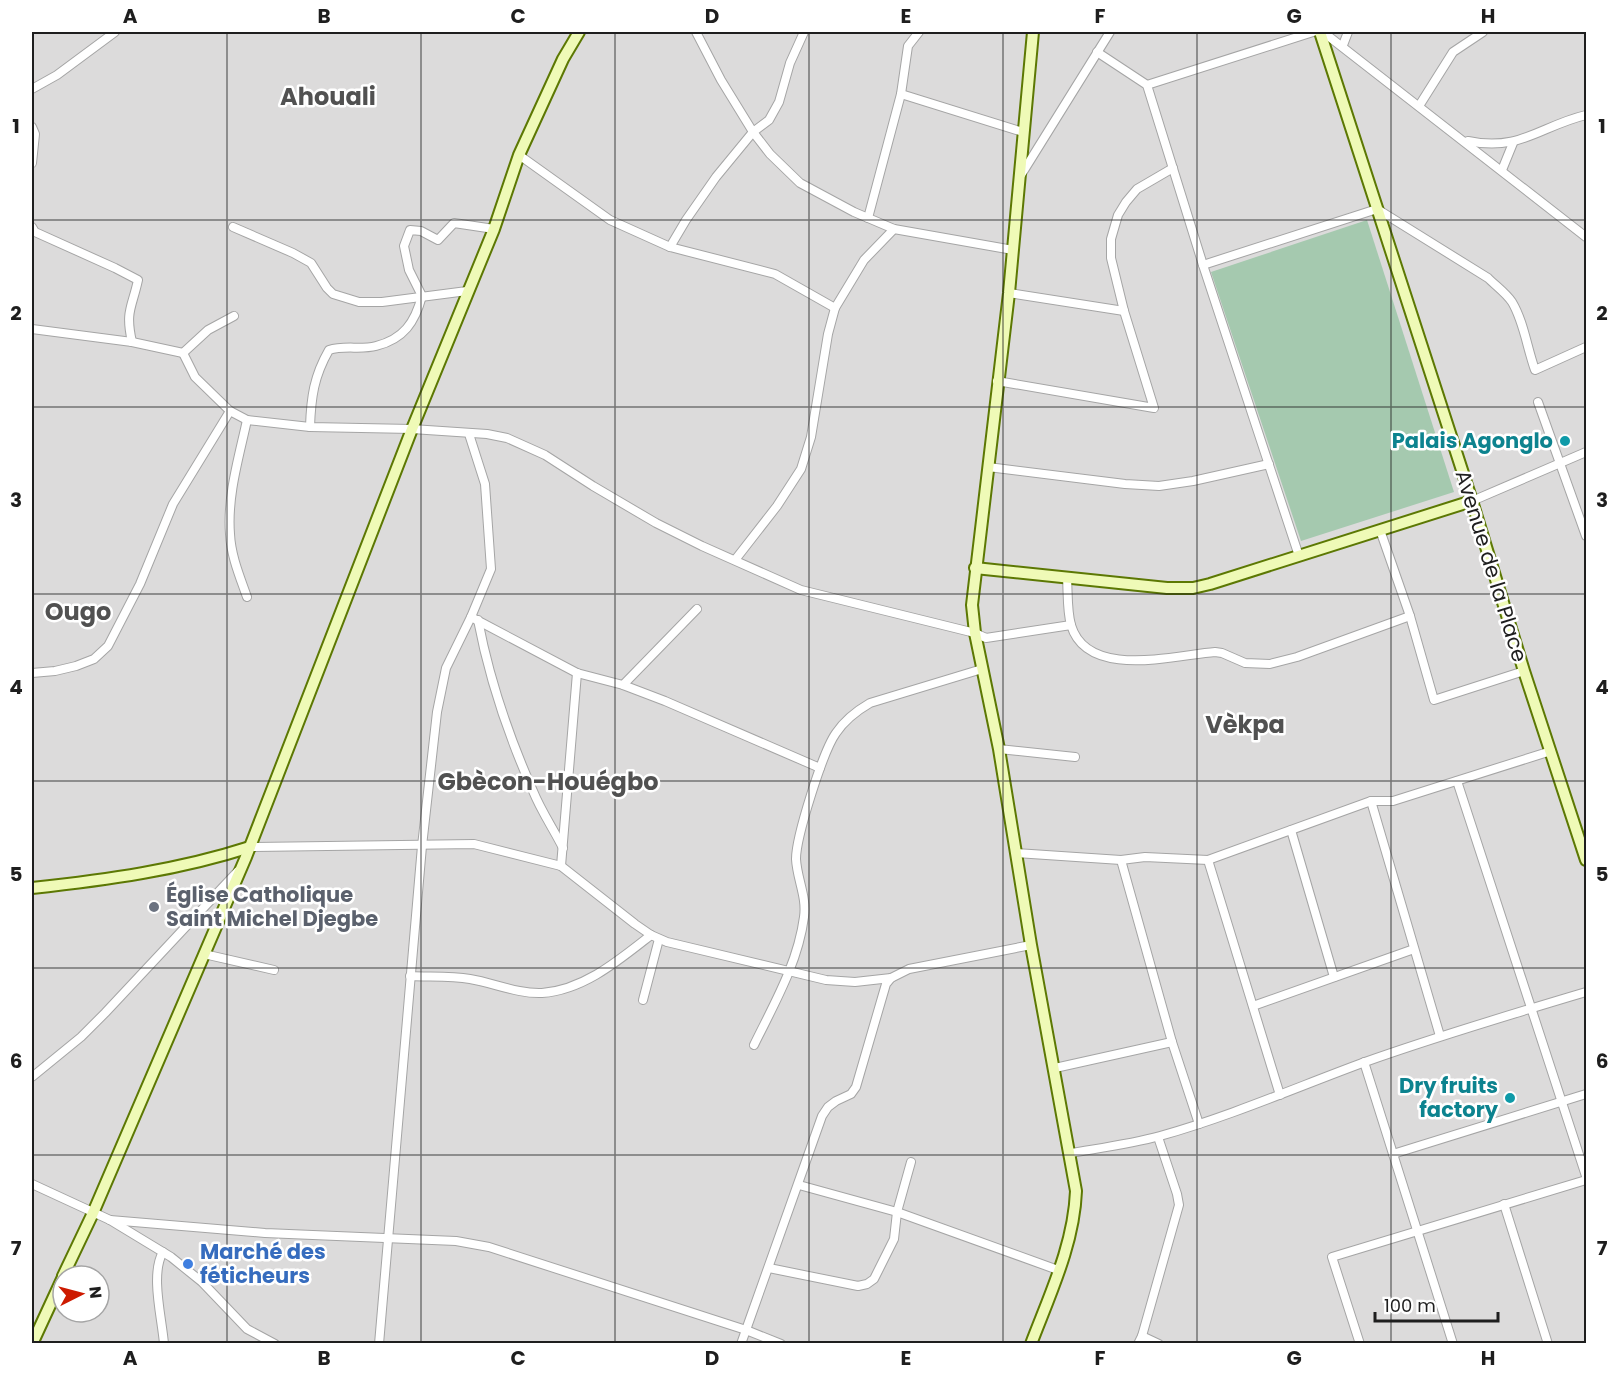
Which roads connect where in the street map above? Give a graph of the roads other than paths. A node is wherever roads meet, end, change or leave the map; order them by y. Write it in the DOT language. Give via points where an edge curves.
graph roads {
  1 [pos="115,32"];
  2 [pos="579,32"];
  3 [pos="696,32"];
  4 [pos="804,32"];
  5 [pos="919,32"];
  6 [pos="1034,32"];
  7 [pos="1110,32"];
  8 [pos="1313,32"];
  9 [pos="1321,32"];
  10 [pos="1348,32"];
  11 [pos="1483,32"];
  12 [pos="1343,45"];
  13 [pos="1097,52"];
  14 [pos="1147,85"];
  15 [pos="32,89"];
  16 [pos="901,94"];
  17 [pos="1419,106"];
  18 [pos="1587,115"];
  19 [pos="32,127"];
  20 [pos="753,132"];
  21 [pos="1023,132"];
  22 [pos="1464,141"];
  23 [pos="1513,143"];
  24 [pos="519,155"];
  25 [pos="32,163"];
  26 [pos="1173,168"];
  27 [pos="1502,170"];
  28 [pos="1021,176"];
  29 [pos="1377,209"];
  30 [pos="868,218"];
  31 [pos="32,227"];
  32 [pos="233,227"];
  33 [pos="494,229"];
  34 [pos="894,229"];
  35 [pos="1587,237"];
  36 [pos="670,247"];
  37 [pos="1013,250"];
  38 [pos="1203,265"];
  39 [pos="468,291"];
  40 [pos="1009,293"];
  41 [pos="422,296"];
  42 [pos="835,309"];
  43 [pos="1124,311"];
  44 [pos="234,316"];
  45 [pos="32,329"];
  46 [pos="132,342"];
  47 [pos="1587,347"];
  48 [pos="183,353"];
  49 [pos="997,381"];
  50 [pos="1538,402"];
  51 [pos="230,411"];
  52 [pos="247,420"];
  53 [pos="310,426"];
  54 [pos="412,429"];
  55 [pos="469,434"];
  56 [pos="1587,452"];
  57 [pos="1560,463"];
  58 [pos="1269,464"];
  59 [pos="988,467"];
  60 [pos="1472,501"];
  61 [pos="1380,530"];
  62 [pos="1587,536"];
  63 [pos="1299,556"];
  64 [pos="735,560"];
  65 [pos="975,568"];
  66 [pos="1067,578"];
  67 [pos="247,597"];
  68 [pos="697,609"];
  69 [pos="1410,616"];
  70 [pos="475,618"];
  71 [pos="1071,625"];
  72 [pos="975,633"];
  73 [pos="982,669"];
  74 [pos="1524,671"];
  75 [pos="578,673"];
  76 [pos="32,674"];
  77 [pos="623,685"];
  78 [pos="999,749"];
  79 [pos="1551,751"];
  80 [pos="1075,757"];
  81 [pos="820,768"];
  82 [pos="1457,781"];
  83 [pos="1371,801"];
  84 [pos="1291,830"];
  85 [pos="422,846"];
  86 [pos="250,847"];
  87 [pos="562,848"];
  88 [pos="1016,853"];
  89 [pos="1121,860"];
  90 [pos="1208,860"];
  91 [pos="1587,860"];
  92 [pos="561,866"];
  93 [pos="242,867"];
  94 [pos="32,888"];
  95 [pos="655,937"];
  96 [pos="1031,945"];
  97 [pos="1414,949"];
  98 [pos="204,954"];
  99 [pos="274,970"];
  100 [pos="789,972"];
  101 [pos="411,976"];
  102 [pos="1334,977"];
  103 [pos="891,978"];
  104 [pos="1587,992"];
  105 [pos="643,1000"];
  106 [pos="1254,1006"];
  107 [pos="1531,1009"];
  108 [pos="1440,1036"];
  109 [pos="1172,1042"];
  110 [pos="754,1045"];
  111 [pos="1364,1062"];
  112 [pos="1055,1068"];
  113 [pos="32,1077"];
  114 [pos="1587,1094"];
  115 [pos="1280,1095"];
  116 [pos="1561,1102"];
  117 [pos="1198,1124"];
  118 [pos="1158,1137"];
  119 [pos="1071,1153"];
  120 [pos="1393,1154"];
  121 [pos="911,1162"];
  122 [pos="1587,1178"];
  123 [pos="32,1184"];
  124 [pos="799,1185"];
  125 [pos="1504,1204"];
  126 [pos="897,1212"];
  127 [pos="93,1213"];
  128 [pos="110,1220"];
  129 [pos="1418,1230"];
  130 [pos="388,1238"];
  131 [pos="163,1252"];
  132 [pos="69,1264"];
  133 [pos="769,1268"];
  134 [pos="1058,1270"];
  135 [pos="51,1302"];
  136 [pos="746,1330"];
  137 [pos="1140,1340"];
  138 [pos="32,1344"];
  139 [pos="164,1344"];
  140 [pos="275,1344"];
  141 [pos="379,1344"];
  142 [pos="741,1344"];
  143 [pos="781,1344"];
  144 [pos="1031,1344"];
  145 [pos="1159,1344"];
  146 [pos="1360,1344"];
  147 [pos="1454,1344"];
  148 [pos="1548,1344"];
  1 -- 15 [label="street"];
  2 -- 24 [label="street"];
  3 -- 20 [label="street"];
  4 -- 20 [label="street" via="779,102 769,120"];
  5 -- 16 [label="street" via="908,46"];
  6 -- 21 [label="street"];
  7 -- 13 [label="street"];
  8 -- 14 [label="street"];
  9 -- 12 [label="street"];
  9 -- 29 [label="street, Avenue de la Place"];
  10 -- 12 [label="street"];
  11 -- 17 [label="street" via="1453,52"];
  12 -- 17 [label="street"];
  13 -- 14 [label="street"];
  13 -- 28 [label="street"];
  14 -- 26 [label="street"];
  16 -- 21 [label="street"];
  16 -- 30 [label="street"];
  17 -- 22 [label="street"];
  18 -- 23 [label="street"];
  19 -- 25 [label="street"];
  20 -- 30 [label="street" via="800,183"];
  20 -- 36 [label="street" via="716,177"];
  21 -- 28 [label="street"];
  22 -- 23 [label="street" via="1484,145"];
  22 -- 27 [label="street"];
  23 -- 27 [label="street"];
  24 -- 33 [label="street"];
  24 -- 36 [label="street" via="610,220"];
  26 -- 38 [label="street"];
  26 -- 43 [label="street" via="1137,189 1115,222 1110,249"];
  27 -- 35 [label="street"];
  28 -- 37 [label="street"];
  29 -- 38 [label="street"];
  29 -- 47 [label="street" via="1501,290 1518,316 1535,370"];
  29 -- 60 [label="street, Avenue de la Place"];
  30 -- 34 [label="street"];
  31 -- 46 [label="street" via="35,232 138,280 128,325"];
  32 -- 41 [label="street" via="310,263 333,294 359,302"];
  33 -- 39 [label="street"];
  33 -- 41 [label="street" via="454,223 438,240 422,231 410,230 404,246 409,270"];
  34 -- 37 [label="street"];
  34 -- 42 [label="street" via="864,260"];
  36 -- 42 [label="street" via="775,274"];
  37 -- 40 [label="street"];
  38 -- 58 [label="street"];
  39 -- 41 [label="street"];
  39 -- 54 [label="street"];
  40 -- 43 [label="street"];
  40 -- 49 [label="street"];
  41 -- 53 [label="street" via="417,315 399,336 376,346 329,350 311,395"];
  42 -- 64 [label="street" via="811,437 801,469"];
  43 -- 49 [label="street" via="1154,408"];
  44 -- 48 [label="street" via="208,330"];
  45 -- 46 [label="street"];
  46 -- 48 [label="street"];
  48 -- 51 [label="street" via="195,377"];
  49 -- 59 [label="street"];
  50 -- 57 [label="street"];
  51 -- 52 [label="street"];
  51 -- 76 [label="street" via="173,504 140,584 108,646 76,666"];
  52 -- 53 [label="street"];
  52 -- 67 [label="street" via="232,486 230,534"];
  53 -- 54 [label="street"];
  54 -- 55 [label="street"];
  54 -- 86 [label="street"];
  55 -- 64 [label="street" via="507,438 545,455 656,523"];
  55 -- 70 [label="street" via="485,484 492,559"];
  56 -- 57 [label="street"];
  57 -- 60 [label="street"];
  57 -- 62 [label="street"];
  58 -- 59 [label="street" via="1160,486"];
  58 -- 63 [label="street"];
  59 -- 65 [label="street"];
  60 -- 61 [label="street"];
  60 -- 74 [label="street, Avenue de la Place"];
  61 -- 63 [label="street"];
  61 -- 69 [label="street"];
  63 -- 66 [label="street" via="1193,588"];
  64 -- 72 [label="street" via="815,595"];
  65 -- 66 [label="street"];
  65 -- 72 [label="street"];
  66 -- 71 [label="street"];
  68 -- 77 [label="street"];
  69 -- 71 [label="street" via="1297,657 1262,664 1245,663 1215,652 1116,660 1092,651"];
  69 -- 74 [label="street" via="1434,700"];
  70 -- 75 [label="street"];
  70 -- 85 [label="street" via="452,653 441,684"];
  70 -- 87 [label="street" via="522,767"];
  71 -- 72 [label="street" via="989,637"];
  72 -- 73 [label="street"];
  73 -- 78 [label="street"];
  73 -- 81 [label="street" via="861,708 837,731"];
  74 -- 79 [label="street, Avenue de la Place"];
  75 -- 77 [label="street"];
  75 -- 87 [label="street"];
  77 -- 81 [label="street"];
  78 -- 80 [label="street"];
  78 -- 88 [label="street"];
  79 -- 82 [label="street"];
  79 -- 91 [label="street, Avenue de la Place"];
  81 -- 100 [label="street" via="798,844 797,870 805,910"];
  82 -- 83 [label="street" via="1393,801"];
  82 -- 107 [label="street"];
  83 -- 84 [label="street"];
  83 -- 97 [label="street"];
  84 -- 90 [label="street"];
  84 -- 102 [label="street"];
  85 -- 86 [label="street"];
  85 -- 92 [label="street" via="474,844"];
  85 -- 101 [label="street"];
  86 -- 93 [label="street"];
  86 -- 94 [label="street" via="119,878"];
  87 -- 92 [label="street"];
  88 -- 89 [label="street"];
  88 -- 96 [label="street"];
  89 -- 90 [label="street"];
  89 -- 109 [label="street"];
  90 -- 106 [label="street"];
  92 -- 95 [label="street"];
  93 -- 98 [label="street"];
  93 -- 113 [label="street" via="81,1037"];
  95 -- 100 [label="street"];
  95 -- 101 [label="street" via="596,975 542,993 471,979"];
  95 -- 105 [label="street"];
  96 -- 103 [label="street" via="909,969"];
  96 -- 112 [label="street"];
  97 -- 102 [label="street"];
  97 -- 108 [label="street"];
  98 -- 99 [label="street"];
  98 -- 127 [label="street"];
  100 -- 103 [label="street" via="841,982"];
  100 -- 110 [label="street"];
  101 -- 130 [label="street"];
  102 -- 106 [label="street"];
  103 -- 124 [label="street" via="882,994 856,1087 822,1116"];
  104 -- 107 [label="street"];
  106 -- 115 [label="street"];
  107 -- 108 [label="street"];
  107 -- 116 [label="street"];
  108 -- 111 [label="street"];
  109 -- 112 [label="street"];
  109 -- 117 [label="street"];
  111 -- 115 [label="street"];
  111 -- 120 [label="street"];
  112 -- 119 [label="street"];
  114 -- 116 [label="street"];
  115 -- 117 [label="street"];
  116 -- 120 [label="street"];
  116 -- 122 [label="street"];
  117 -- 118 [label="street"];
  118 -- 119 [label="street"];
  118 -- 137 [label="street" via="1179,1205"];
  119 -- 134 [label="street" via="1076,1215"];
  120 -- 129 [label="street"];
  121 -- 126 [label="street"];
  122 -- 125 [label="street"];
  123 -- 127 [label="street"];
  124 -- 126 [label="street"];
  124 -- 133 [label="street"];
  125 -- 129 [label="street"];
  125 -- 148 [label="street"];
  126 -- 133 [label="street" via="894,1239 880,1270 867,1284 846,1284"];
  126 -- 134 [label="street"];
  127 -- 128 [label="street"];
  127 -- 132 [label="street"];
  128 -- 130 [label="street"];
  128 -- 131 [label="street"];
  129 -- 146 [label="street" via="1332,1257"];
  129 -- 147 [label="street"];
  130 -- 136 [label="street" via="456,1241 489,1247"];
  130 -- 141 [label="street"];
  131 -- 139 [label="street" via="157,1275"];
  131 -- 140 [label="street" via="202,1281 247,1329"];
  133 -- 136 [label="street"];
  134 -- 144 [label="street"];
  135 -- 138 [label="street"];
  136 -- 142 [label="street"];
  136 -- 143 [label="street"];
  137 -- 145 [label="street"];
}
